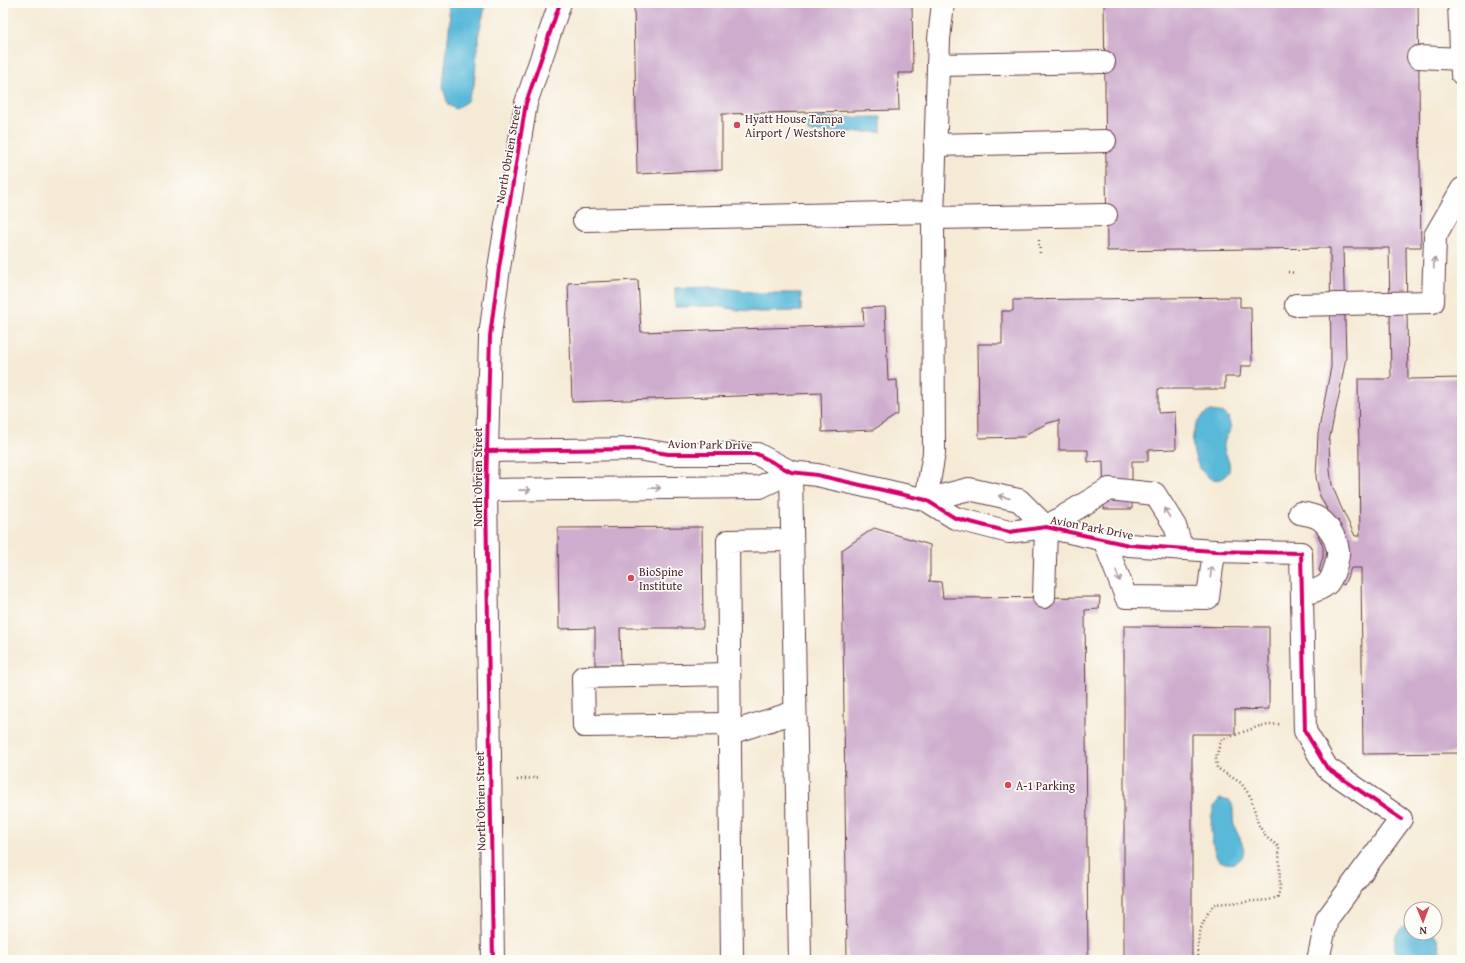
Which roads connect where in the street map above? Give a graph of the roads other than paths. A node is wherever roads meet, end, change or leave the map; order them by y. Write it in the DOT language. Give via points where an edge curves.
graph roads {
  1 [pos="560,3"];
  2 [pos="943,3"];
  3 [pos="1459,3"];
  4 [pos="1418,57"];
  5 [pos="1104,62"];
  6 [pos="938,65"];
  7 [pos="1462,66"];
  8 [pos="1105,141"];
  9 [pos="935,145"];
  10 [pos="1462,188"];
  11 [pos="934,215"];
  12 [pos="1106,215"];
  13 [pos="584,220"];
  14 [pos="1296,306"];
  15 [pos="486,451"];
  16 [pos="791,472"];
  17 [pos="486,490"];
  18 [pos="926,500"];
  19 [pos="1300,513"];
  20 [pos="1046,527"];
  21 [pos="792,540"];
  22 [pos="1104,540"];
  23 [pos="1182,549"];
  24 [pos="1214,551"];
  25 [pos="1302,594"];
  26 [pos="1044,597"];
  27 [pos="729,674"];
  28 [pos="795,712"];
  29 [pos="730,729"];
  30 [pos="1322,958"];
  31 [pos="493,960"];
  32 [pos="732,960"];
  33 [pos="800,960"];
  1 -- 15 [label="street, North Obrien Street" via="526,103 490,336"];
  2 -- 6 [label="street"];
  3 -- 7 [label="street"];
  4 -- 7 [label="street"];
  5 -- 6 [label="street"];
  6 -- 9 [label="street"];
  8 -- 9 [label="street"];
  9 -- 11 [label="street"];
  14 -- 10 [label="street, one-way" via="1433,302 1435,236"];
  11 -- 12 [label="street"];
  11 -- 13 [label="street"];
  11 -- 18 [label="street" via="934,452"];
  15 -- 16 [label="street, Avion Park Drive" via="637,449 668,454 757,454"];
  15 -- 17 [label="street, North Obrien Street"];
  17 -- 16 [label="street, one-way" via="760,487"];
  16 -- 18 [label="street, Avion Park Drive" via="817,475"];
  16 -- 21 [label="street"];
  17 -- 31 [label="street, North Obrien Street"];
  18 -- 20 [label="street, Avion Park Drive" via="954,518 1009,532"];
  20 -- 18 [label="street, Avion Park Drive, one-way" via="1019,500 969,489"];
  19 -- 25 [label="street" via="1315,516 1322,521 1331,532 1338,551 1336,567 1328,582 1318,590"];
  20 -- 22 [label="street, Avion Park Drive"];
  23 -- 20 [label="street, one-way" via="1175,526 1155,494 1109,489"];
  20 -- 26 [label="street"];
  21 -- 27 [label="street" via="728,541"];
  21 -- 28 [label="street"];
  22 -- 23 [label="street, Avion Park Drive" via="1129,545"];
  22 -- 24 [label="street, one-way" via="1126,597 1208,598"];
  23 -- 24 [label="street, Avion Park Drive"];
  24 -- 25 [label="street, Avion Park Drive" via="1301,553"];
  25 -- 30 [label="street, Avion Park Drive" via="1306,731 1327,768 1401,820 1327,918"];
  27 -- 29 [label="street"];
  27 -- 29 [label="street" via="583,677 584,726"];
  28 -- 29 [label="street"];
  28 -- 33 [label="street"];
  29 -- 32 [label="street"];
}
